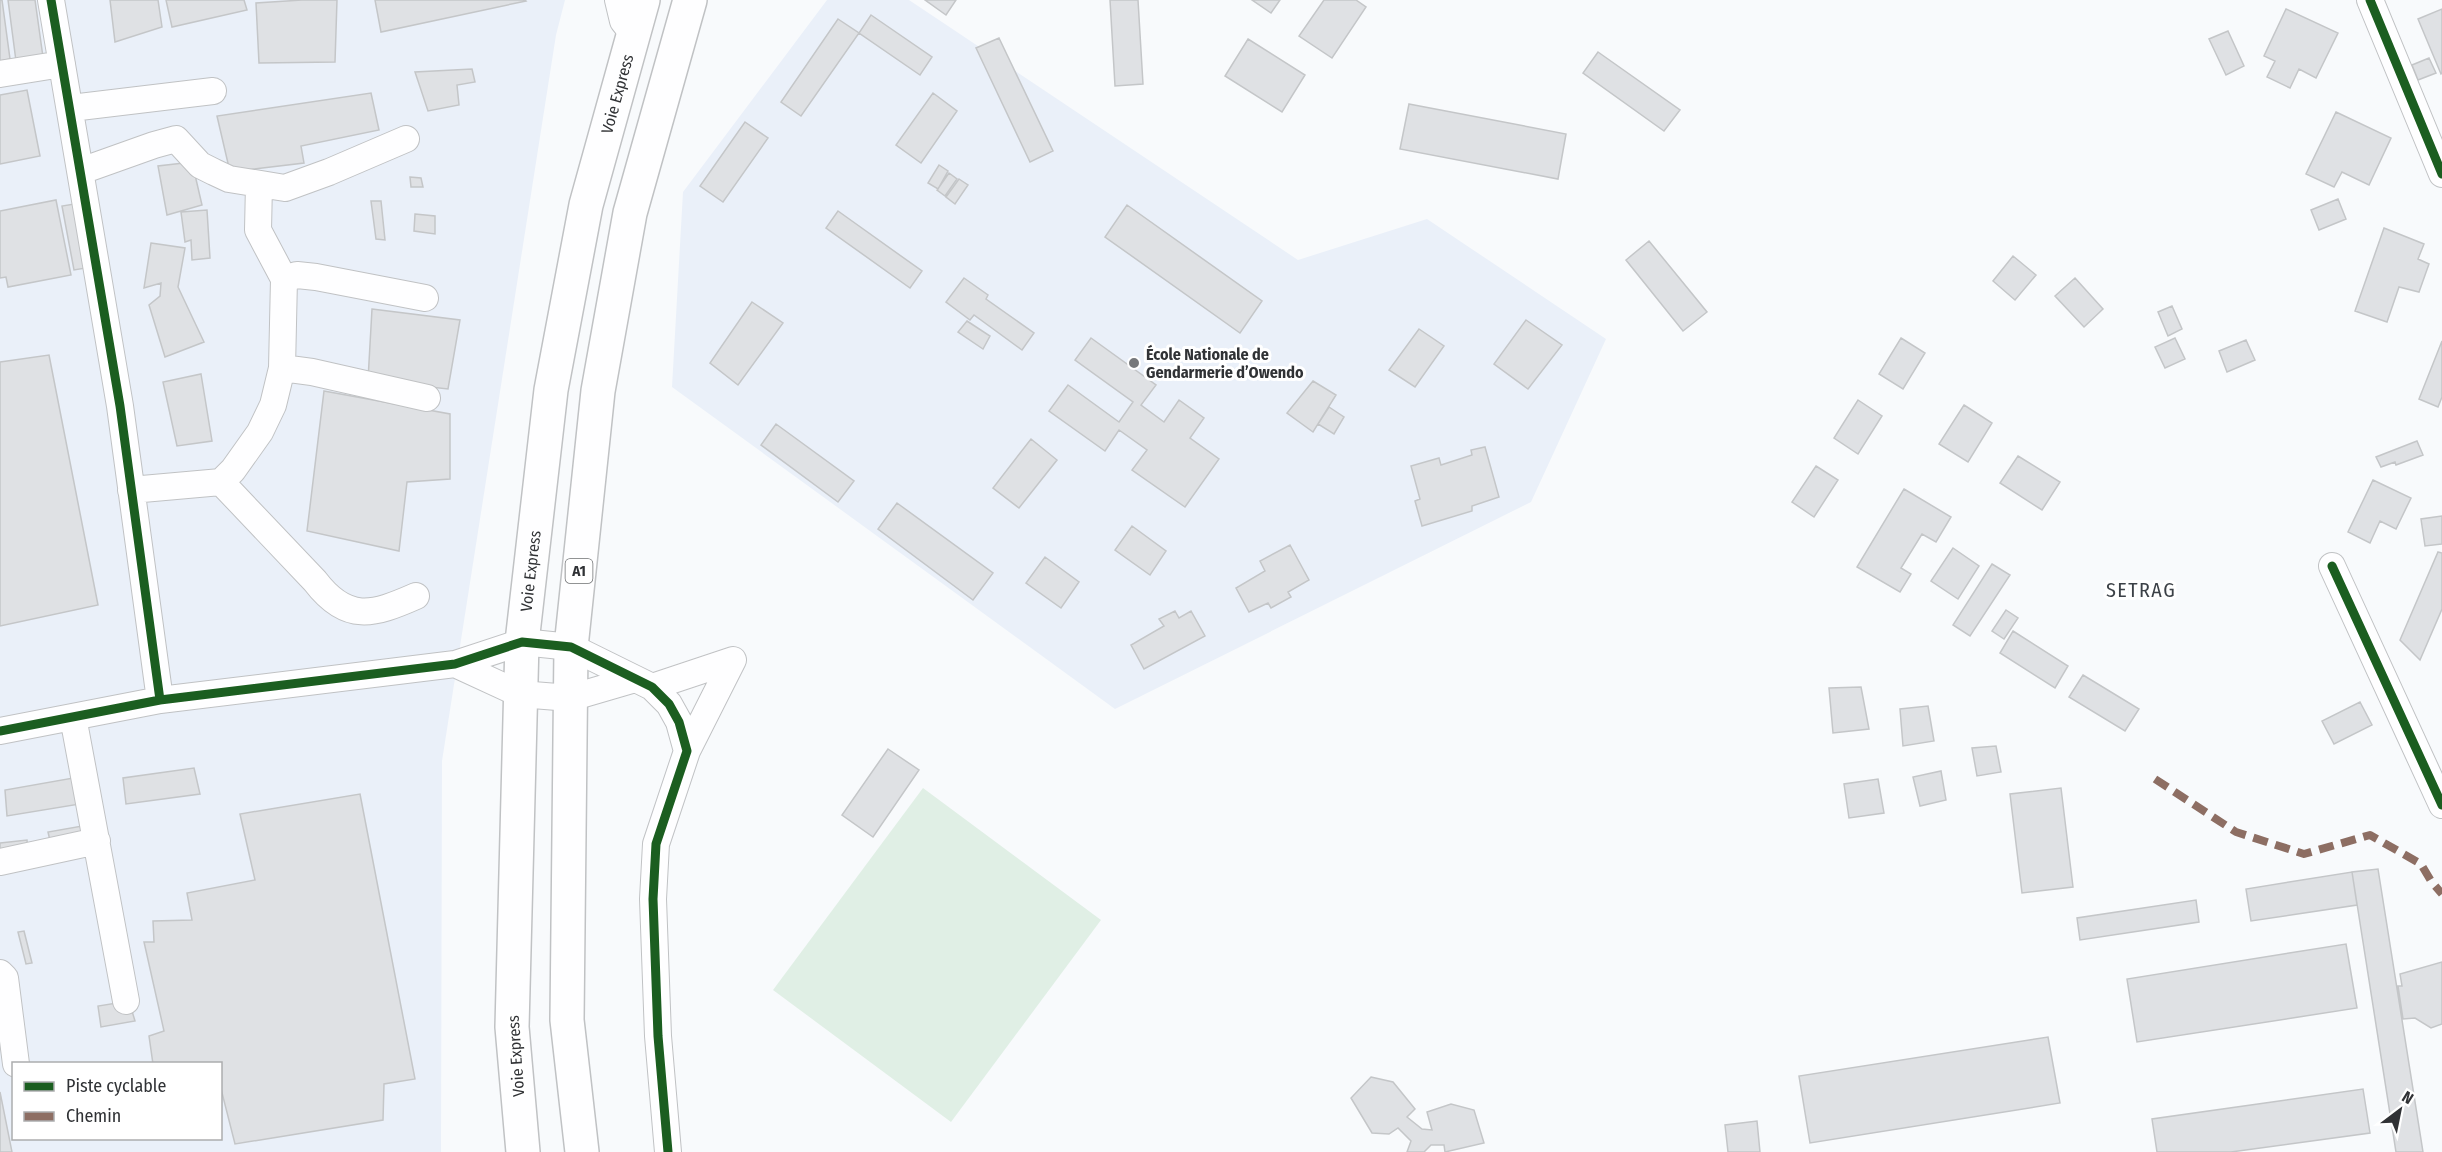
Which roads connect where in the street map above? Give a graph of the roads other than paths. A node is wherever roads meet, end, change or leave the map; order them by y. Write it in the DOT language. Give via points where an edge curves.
graph roads {
  1 [pos="51,0"];
  2 [pos="618,0"];
  3 [pos="643,0"];
  4 [pos="690,0"];
  5 [pos="2370,0"];
  6 [pos="634,35"];
  7 [pos="62,64"];
  8 [pos="0,74"];
  9 [pos="213,91"];
  10 [pos="71,108"];
  11 [pos="406,139"];
  12 [pos="81,171"];
  13 [pos="2442,174"];
  14 [pos="259,184"];
  15 [pos="284,279"];
  16 [pos="426,298"];
  17 [pos="282,368"];
  18 [pos="427,398"];
  19 [pos="221,482"];
  20 [pos="131,490"];
  21 [pos="2332,566"];
  22 [pos="416,596"];
  23 [pos="522,642"];
  24 [pos="571,647"];
  25 [pos="455,664"];
  26 [pos="644,683"];
  27 [pos="520,694"];
  28 [pos="570,698"];
  29 [pos="160,700"];
  30 [pos="73,717"];
  31 [pos="0,731"];
  32 [pos="687,751"];
  33 [pos="2442,806"];
  34 [pos="97,841"];
  35 [pos="0,862"];
  36 [pos="0,973"];
  37 [pos="126,1001"];
  38 [pos="16,1062"];
  39 [pos="523,1152"];
  40 [pos="582,1152"];
  41 [pos="668,1152"];
  1 -- 7 [label="street"];
  2 -- 6 [label="street" via="623,21"];
  3 -- 6 [label="highway, Voie Express"];
  4 -- 24 [label="highway, A1" via="630,213 598,391"];
  5 -- 13 [label="street"];
  6 -- 23 [label="highway, Voie Express" via="586,205 554,378"];
  7 -- 8 [label="street"];
  7 -- 10 [label="street"];
  9 -- 10 [label="street"];
  10 -- 12 [label="street"];
  11 -- 14 [label="street" via="285,188"];
  12 -- 14 [label="street" via="176,139 200,165 229,179"];
  12 -- 20 [label="street"];
  14 -- 15 [label="street" via="258,230"];
  15 -- 16 [label="street" via="297,275 316,277"];
  15 -- 17 [label="street"];
  17 -- 18 [label="street"];
  17 -- 19 [label="street" via="273,405 260,432"];
  19 -- 20 [label="street"];
  19 -- 22 [label="street" via="326,595 344,608 382,611"];
  20 -- 29 [label="street"];
  21 -- 33 [label="street"];
  23 -- 24 [label="street"];
  23 -- 25 [label="street"];
  23 -- 27 [label="highway, Voie Express"];
  24 -- 26 [label="street"];
  24 -- 28 [label="highway, A1"];
  25 -- 27 [label="street"];
  25 -- 29 [label="street"];
  26 -- 28 [label="street"];
  26 -- 32 [label="street" via="669,704 680,722"];
  26 -- 32 [label="street" via="733,660"];
  27 -- 28 [label="street"];
  27 -- 39 [label="highway, Voie Express" via="512,1027"];
  28 -- 40 [label="highway, A1" via="567,1020"];
  29 -- 30 [label="street"];
  30 -- 31 [label="street"];
  30 -- 34 [label="street"];
  32 -- 41 [label="street" via="656,844 658,1036"];
  34 -- 35 [label="street"];
  34 -- 37 [label="street"];
  36 -- 38 [label="street" via="5,978"];
}
